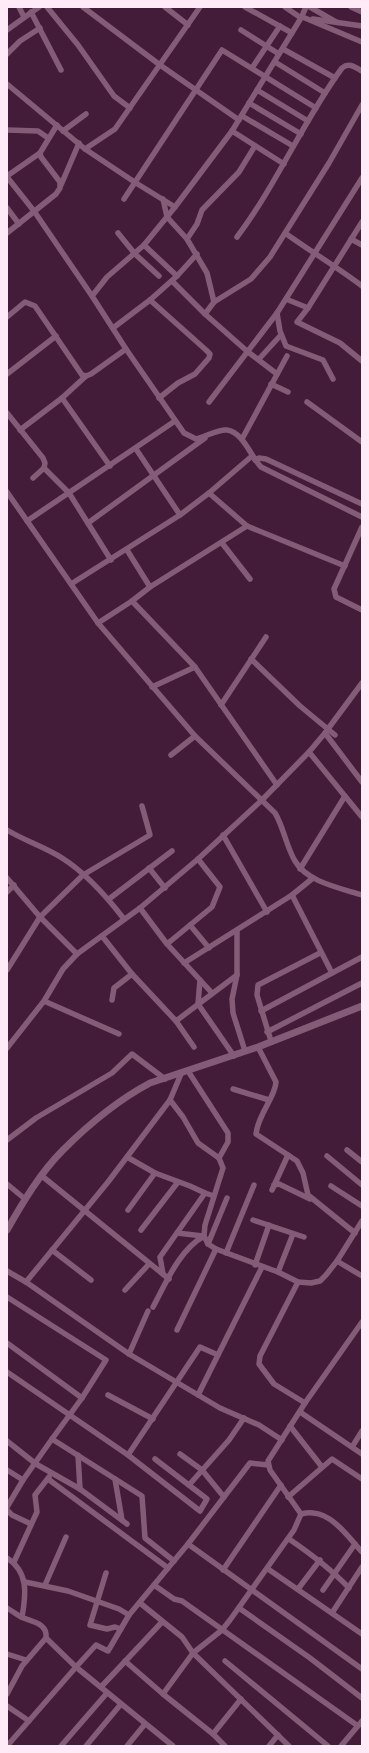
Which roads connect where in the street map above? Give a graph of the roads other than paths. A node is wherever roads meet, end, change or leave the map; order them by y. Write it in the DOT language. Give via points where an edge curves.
graph roads {
  1 [pos="19,7"];
  2 [pos="39,7"];
  3 [pos="47,7"];
  4 [pos="83,7"];
  5 [pos="165,7"];
  6 [pos="200,7"];
  7 [pos="245,7"];
  8 [pos="285,7"];
  9 [pos="306,7"];
  10 [pos="310,7"];
  11 [pos="351,7"];
  12 [pos="31,12"];
  13 [pos="362,12"];
  14 [pos="24,17"];
  15 [pos="301,18"];
  16 [pos="339,23"];
  17 [pos="188,25"];
  18 [pos="280,26"];
  19 [pos="362,26"];
  20 [pos="40,28"];
  21 [pos="7,30"];
  22 [pos="241,30"];
  23 [pos="292,33"];
  24 [pos="362,42"];
  25 [pos="267,46"];
  26 [pos="281,52"];
  27 [pos="7,54"];
  28 [pos="275,62"];
  29 [pos="160,65"];
  30 [pos="252,68"];
  31 [pos="61,70"];
  32 [pos="362,70"];
  33 [pos="266,77"];
  34 [pos="335,78"];
  35 [pos="7,84"];
  36 [pos="257,90"];
  37 [pos="196,91"];
  38 [pos="325,93"];
  39 [pos="250,103"];
  40 [pos="362,105"];
  41 [pos="130,108"];
  42 [pos="316,108"];
  43 [pos="86,114"];
  44 [pos="240,118"];
  45 [pos="308,121"];
  46 [pos="56,125"];
  47 [pos="7,130"];
  48 [pos="63,131"];
  49 [pos="232,131"];
  50 [pos="301,134"];
  51 [pos="48,138"];
  52 [pos="79,143"];
  53 [pos="256,146"];
  54 [pos="293,146"];
  55 [pos="85,148"];
  56 [pos="40,153"];
  57 [pos="284,164"];
  58 [pos="7,177"];
  59 [pos="361,182"];
  60 [pos="136,183"];
  61 [pos="61,186"];
  62 [pos="124,199"];
  63 [pos="162,199"];
  64 [pos="175,207"];
  65 [pos="7,208"];
  66 [pos="34,211"];
  67 [pos="167,217"];
  68 [pos="362,222"];
  69 [pos="19,224"];
  70 [pos="7,233"];
  71 [pos="118,233"];
  72 [pos="284,233"];
  73 [pos="237,237"];
  74 [pos="351,238"];
  75 [pos="187,239"];
  76 [pos="144,245"];
  77 [pos="362,245"];
  78 [pos="135,254"];
  79 [pos="197,254"];
  80 [pos="314,254"];
  81 [pos="334,265"];
  82 [pos="159,276"];
  83 [pos="174,278"];
  84 [pos="362,286"];
  85 [pos="92,296"];
  86 [pos="286,299"];
  87 [pos="150,300"];
  88 [pos="214,302"];
  89 [pos="308,308"];
  90 [pos="277,313"];
  91 [pos="205,314"];
  92 [pos="7,317"];
  93 [pos="113,328"];
  94 [pos="56,336"];
  95 [pos="278,337"];
  96 [pos="126,349"];
  97 [pos="248,352"];
  98 [pos="287,356"];
  99 [pos="361,357"];
  100 [pos="259,359"];
  101 [pos="7,374"];
  102 [pos="277,374"];
  103 [pos="86,376"];
  104 [pos="332,379"];
  105 [pos="270,384"];
  106 [pos="288,392"];
  107 [pos="62,398"];
  108 [pos="159,398"];
  109 [pos="209,402"];
  110 [pos="307,402"];
  111 [pos="7,413"];
  112 [pos="176,421"];
  113 [pos="20,430"];
  114 [pos="207,437"];
  115 [pos="242,439"];
  116 [pos="362,442"];
  117 [pos="136,448"];
  118 [pos="253,458"];
  119 [pos="110,466"];
  120 [pos="44,468"];
  121 [pos="155,475"];
  122 [pos="33,478"];
  123 [pos="330,489"];
  124 [pos="7,492"];
  125 [pos="69,493"];
  126 [pos="209,493"];
  127 [pos="325,499"];
  128 [pos="362,504"];
  129 [pos="180,515"];
  130 [pos="362,517"];
  131 [pos="27,521"];
  132 [pos="88,523"];
  133 [pos="247,526"];
  134 [pos="362,527"];
  135 [pos="222,543"];
  136 [pos="127,550"];
  137 [pos="111,560"];
  138 [pos="345,566"];
  139 [pos="250,579"];
  140 [pos="71,584"];
  141 [pos="150,587"];
  142 [pos="132,601"];
  143 [pos="362,610"];
  144 [pos="98,623"];
  145 [pos="266,637"];
  146 [pos="251,659"];
  147 [pos="195,667"];
  148 [pos="362,683"];
  149 [pos="152,687"];
  150 [pos="221,705"];
  151 [pos="327,731"];
  152 [pos="335,734"];
  153 [pos="195,736"];
  154 [pos="309,752"];
  155 [pos="171,755"];
  156 [pos="362,782"];
  157 [pos="277,785"];
  158 [pos="345,796"];
  159 [pos="262,800"];
  160 [pos="142,806"];
  161 [pos="362,817"];
  162 [pos="7,830"];
  163 [pos="223,835"];
  164 [pos="172,851"];
  165 [pos="198,860"];
  166 [pos="149,868"];
  167 [pos="300,869"];
  168 [pos="83,875"];
  169 [pos="7,878"];
  170 [pos="313,878"];
  171 [pos="14,885"];
  172 [pos="165,888"];
  173 [pos="7,892"];
  174 [pos="292,895"];
  175 [pos="362,895"];
  176 [pos="109,899"];
  177 [pos="140,908"];
  178 [pos="267,912"];
  179 [pos="40,917"];
  180 [pos="124,919"];
  181 [pos="190,925"];
  182 [pos="237,931"];
  183 [pos="102,936"];
  184 [pos="167,944"];
  185 [pos="209,948"];
  186 [pos="320,953"];
  187 [pos="77,954"];
  188 [pos="362,957"];
  189 [pos="184,963"];
  190 [pos="7,970"];
  191 [pos="332,973"];
  192 [pos="132,974"];
  193 [pos="237,975"];
  194 [pos="200,980"];
  195 [pos="362,983"];
  196 [pos="212,993"];
  197 [pos="112,1000"];
  198 [pos="44,1001"];
  199 [pos="198,1004"];
  200 [pos="362,1006"];
  201 [pos="261,1010"];
  202 [pos="176,1021"];
  203 [pos="268,1032"];
  204 [pos="119,1034"];
  205 [pos="265,1044"];
  206 [pos="194,1047"];
  207 [pos="7,1048"];
  208 [pos="244,1051"];
  209 [pos="234,1056"];
  210 [pos="188,1072"];
  211 [pos="181,1074"];
  212 [pos="165,1079"];
  213 [pos="233,1089"];
  214 [pos="170,1100"];
  215 [pos="269,1100"];
  216 [pos="7,1140"];
  217 [pos="347,1150"];
  218 [pos="288,1155"];
  219 [pos="327,1156"];
  220 [pos="127,1157"];
  221 [pos="219,1158"];
  222 [pos="362,1162"];
  223 [pos="155,1173"];
  224 [pos="42,1176"];
  225 [pos="178,1182"];
  226 [pos="7,1184"];
  227 [pos="254,1185"];
  228 [pos="362,1185"];
  229 [pos="331,1186"];
  230 [pos="206,1193"];
  231 [pos="214,1196"];
  232 [pos="227,1198"];
  233 [pos="25,1199"];
  234 [pos="314,1201"];
  235 [pos="362,1206"];
  236 [pos="85,1210"];
  237 [pos="128,1210"];
  238 [pos="253,1220"];
  239 [pos="362,1221"];
  240 [pos="269,1225"];
  241 [pos="7,1230"];
  242 [pos="141,1230"];
  243 [pos="177,1233"];
  244 [pos="355,1233"];
  245 [pos="293,1234"];
  246 [pos="204,1236"];
  247 [pos="304,1237"];
  248 [pos="208,1244"];
  249 [pos="216,1249"];
  250 [pos="52,1250"];
  251 [pos="226,1253"];
  252 [pos="337,1261"];
  253 [pos="149,1264"];
  254 [pos="255,1265"];
  255 [pos="262,1267"];
  256 [pos="7,1270"];
  257 [pos="278,1272"];
  258 [pos="163,1274"];
  259 [pos="362,1276"];
  260 [pos="169,1279"];
  261 [pos="90,1280"];
  262 [pos="26,1282"];
  263 [pos="298,1282"];
  264 [pos="125,1290"];
  265 [pos="7,1297"];
  266 [pos="362,1322"];
  267 [pos="177,1330"];
  268 [pos="7,1343"];
  269 [pos="129,1354"];
  270 [pos="218,1355"];
  271 [pos="7,1372"];
  272 [pos="177,1382"];
  273 [pos="108,1395"];
  274 [pos="198,1395"];
  275 [pos="82,1398"];
  276 [pos="305,1403"];
  277 [pos="300,1412"];
  278 [pos="69,1415"];
  279 [pos="244,1418"];
  280 [pos="152,1419"];
  281 [pos="290,1426"];
  282 [pos="362,1431"];
  283 [pos="52,1439"];
  284 [pos="282,1440"];
  285 [pos="7,1441"];
  286 [pos="352,1447"];
  287 [pos="180,1454"];
  288 [pos="362,1454"];
  289 [pos="78,1455"];
  290 [pos="128,1456"];
  291 [pos="155,1459"];
  292 [pos="36,1464"];
  293 [pos="325,1464"];
  294 [pos="268,1465"];
  295 [pos="7,1470"];
  296 [pos="202,1470"];
  297 [pos="52,1473"];
  298 [pos="48,1479"];
  299 [pos="115,1479"];
  300 [pos="23,1480"];
  301 [pos="362,1480"];
  302 [pos="189,1485"];
  303 [pos="280,1485"];
  304 [pos="80,1489"];
  305 [pos="224,1497"];
  306 [pos="288,1497"];
  307 [pos="7,1508"];
  308 [pos="301,1514"];
  309 [pos="32,1524"];
  310 [pos="66,1537"];
  311 [pos="289,1539"];
  312 [pos="188,1544"];
  313 [pos="355,1544"];
  314 [pos="362,1552"];
  315 [pos="7,1558"];
  316 [pos="320,1560"];
  317 [pos="174,1561"];
  318 [pos="14,1562"];
  319 [pos="362,1567"];
  320 [pos="168,1568"];
  321 [pos="268,1568"];
  322 [pos="223,1570"];
  323 [pos="106,1573"];
  324 [pos="335,1573"];
  325 [pos="25,1582"];
  326 [pos="45,1585"];
  327 [pos="154,1585"];
  328 [pos="349,1588"];
  329 [pos="298,1589"];
  330 [pos="253,1590"];
  331 [pos="323,1590"];
  332 [pos="97,1602"];
  333 [pos="140,1603"];
  334 [pos="7,1608"];
  335 [pos="239,1608"];
  336 [pos="332,1613"];
  337 [pos="129,1615"];
  338 [pos="22,1617"];
  339 [pos="162,1622"];
  340 [pos="121,1629"];
  341 [pos="222,1630"];
  342 [pos="362,1634"];
  343 [pos="46,1638"];
  344 [pos="193,1653"];
  345 [pos="7,1654"];
  346 [pos="26,1660"];
  347 [pos="125,1661"];
  348 [pos="225,1661"];
  349 [pos="76,1667"];
  350 [pos="362,1669"];
  351 [pos="101,1687"];
  352 [pos="108,1693"];
  353 [pos="7,1694"];
  354 [pos="163,1694"];
  355 [pos="362,1698"];
  356 [pos="241,1699"];
  357 [pos="122,1704"];
  358 [pos="7,1706"];
  359 [pos="29,1721"];
  360 [pos="362,1721"];
  361 [pos="145,1724"];
  362 [pos="358,1726"];
  363 [pos="213,1734"];
  364 [pos="278,1735"];
  365 [pos="170,1745"];
  366 [pos="7,1746"];
  367 [pos="61,1746"];
  368 [pos="86,1746"];
  369 [pos="127,1746"];
  370 [pos="225,1746"];
  371 [pos="269,1746"];
  372 [pos="289,1746"];
  373 [pos="328,1746"];
  374 [pos="342,1746"];
  1 -- 14 [label="street"];
  2 -- 12 [label="street"];
  3 -- 41 [label="street" via="114,96"];
  4 -- 29 [label="street"];
  5 -- 17 [label="street"];
  6 -- 17 [label="street"];
  7 -- 18 [label="street"];
  8 -- 15 [label="street"];
  9 -- 15 [label="street"];
  10 -- 16 [label="street"];
  11 -- 13 [label="street"];
  12 -- 14 [label="street"];
  12 -- 20 [label="street"];
  14 -- 21 [label="street"];
  15 -- 23 [label="street"];
  16 -- 19 [label="street"];
  16 -- 24 [label="street" via="305,18"];
  17 -- 29 [label="street"];
  18 -- 23 [label="street"];
  18 -- 25 [label="street"];
  20 -- 27 [label="street" via="20,41"];
  20 -- 31 [label="street"];
  22 -- 25 [label="street"];
  23 -- 26 [label="street"];
  25 -- 26 [label="street"];
  25 -- 30 [label="street"];
  26 -- 28 [label="street"];
  26 -- 34 [label="street"];
  28 -- 33 [label="street"];
  28 -- 38 [label="street"];
  29 -- 37 [label="street"];
  29 -- 41 [label="street"];
  30 -- 33 [label="street"];
  30 -- 37 [label="street" via="222,50"];
  32 -- 34 [label="street" via="345,65"];
  33 -- 36 [label="street"];
  33 -- 42 [label="street"];
  34 -- 38 [label="street"];
  35 -- 46 [label="street"];
  36 -- 39 [label="street"];
  36 -- 45 [label="street"];
  37 -- 44 [label="street"];
  37 -- 60 [label="street"];
  38 -- 42 [label="street"];
  39 -- 44 [label="street"];
  39 -- 50 [label="street"];
  40 -- 72 [label="street" via="329,163"];
  41 -- 55 [label="street" via="114,129"];
  42 -- 45 [label="street"];
  43 -- 48 [label="street"];
  44 -- 49 [label="street"];
  44 -- 54 [label="street"];
  45 -- 50 [label="street"];
  46 -- 48 [label="street"];
  46 -- 51 [label="street"];
  47 -- 51 [label="street" via="38,131"];
  48 -- 52 [label="street"];
  49 -- 53 [label="street"];
  49 -- 64 [label="street"];
  50 -- 54 [label="street"];
  51 -- 56 [label="street"];
  52 -- 55 [label="street"];
  52 -- 61 [label="street"];
  53 -- 57 [label="street"];
  53 -- 75 [label="street" via="239,172 202,210"];
  54 -- 57 [label="street"];
  55 -- 60 [label="street"];
  56 -- 58 [label="street"];
  56 -- 61 [label="street"];
  57 -- 73 [label="street" via="254,215"];
  58 -- 66 [label="street"];
  59 -- 80 [label="street"];
  60 -- 62 [label="street"];
  60 -- 63 [label="street"];
  61 -- 66 [label="street" via="56,194"];
  63 -- 64 [label="street"];
  63 -- 67 [label="street"];
  64 -- 67 [label="street"];
  65 -- 69 [label="street"];
  66 -- 69 [label="street"];
  66 -- 85 [label="street"];
  67 -- 75 [label="street"];
  67 -- 76 [label="street"];
  68 -- 74 [label="street"];
  69 -- 70 [label="street"];
  71 -- 78 [label="street"];
  72 -- 80 [label="street"];
  72 -- 88 [label="street" via="270,257 251,279"];
  74 -- 77 [label="street"];
  74 -- 81 [label="street"];
  75 -- 79 [label="street"];
  76 -- 78 [label="street"];
  76 -- 83 [label="street"];
  78 -- 82 [label="street"];
  78 -- 85 [label="street" via="108,277"];
  79 -- 83 [label="street"];
  79 -- 88 [label="street" via="207,273"];
  80 -- 81 [label="street"];
  80 -- 86 [label="street"];
  81 -- 84 [label="street"];
  81 -- 89 [label="street"];
  83 -- 87 [label="street"];
  83 -- 91 [label="street"];
  85 -- 93 [label="street"];
  86 -- 89 [label="street"];
  86 -- 90 [label="street"];
  87 -- 93 [label="street"];
  87 -- 108 [label="street" via="210,354 188,379 178,383"];
  88 -- 91 [label="street"];
  89 -- 99 [label="street" via="297,322 340,343"];
  90 -- 97 [label="street"];
  90 -- 104 [label="street" via="280,332 286,346 323,360"];
  91 -- 97 [label="street"];
  92 -- 94 [label="street" via="25,302 30,303 35,306"];
  93 -- 96 [label="street"];
  94 -- 101 [label="street"];
  94 -- 103 [label="street" via="82,375"];
  95 -- 100 [label="street"];
  96 -- 103 [label="street"];
  96 -- 108 [label="street"];
  97 -- 100 [label="street"];
  97 -- 109 [label="street"];
  98 -- 102 [label="street"];
  100 -- 102 [label="street"];
  102 -- 105 [label="street"];
  103 -- 107 [label="street"];
  105 -- 106 [label="street"];
  105 -- 115 [label="street"];
  107 -- 113 [label="street"];
  107 -- 119 [label="street"];
  108 -- 112 [label="street"];
  110 -- 116 [label="street"];
  111 -- 113 [label="street"];
  112 -- 114 [label="street" via="184,433 196,439"];
  112 -- 117 [label="street"];
  113 -- 120 [label="street" via="43,458"];
  114 -- 115 [label="street" via="227,430"];
  114 -- 121 [label="street"];
  115 -- 118 [label="street"];
  117 -- 119 [label="street"];
  117 -- 121 [label="street"];
  118 -- 123 [label="street" via="266,459"];
  118 -- 126 [label="street"];
  118 -- 127 [label="street" via="261,467"];
  119 -- 125 [label="street"];
  120 -- 122 [label="street"];
  120 -- 125 [label="street"];
  121 -- 129 [label="street"];
  121 -- 132 [label="street"];
  123 -- 127 [label="street"];
  123 -- 128 [label="street"];
  124 -- 131 [label="street"];
  125 -- 131 [label="street"];
  125 -- 132 [label="street"];
  126 -- 129 [label="street"];
  126 -- 133 [label="street"];
  127 -- 130 [label="street"];
  129 -- 136 [label="street"];
  131 -- 140 [label="street"];
  132 -- 137 [label="street"];
  133 -- 135 [label="street"];
  133 -- 138 [label="street"];
  134 -- 138 [label="street"];
  135 -- 139 [label="street"];
  135 -- 141 [label="street"];
  136 -- 137 [label="street"];
  136 -- 141 [label="street"];
  137 -- 140 [label="street"];
  138 -- 143 [label="street" via="334,594 336,598"];
  140 -- 144 [label="street"];
  141 -- 142 [label="street"];
  142 -- 144 [label="street"];
  142 -- 147 [label="street"];
  144 -- 149 [label="street"];
  145 -- 146 [label="street"];
  146 -- 150 [label="street"];
  146 -- 151 [label="street"];
  147 -- 149 [label="street"];
  147 -- 150 [label="street"];
  148 -- 151 [label="street"];
  149 -- 153 [label="street"];
  150 -- 157 [label="street"];
  151 -- 152 [label="street"];
  151 -- 154 [label="street"];
  151 -- 156 [label="street"];
  153 -- 155 [label="street"];
  153 -- 159 [label="street"];
  154 -- 157 [label="street"];
  154 -- 158 [label="street"];
  157 -- 159 [label="street"];
  158 -- 161 [label="street"];
  158 -- 167 [label="street"];
  159 -- 163 [label="street"];
  159 -- 167 [label="street" via="275,813 282,825 294,860"];
  160 -- 168 [label="street" via="150,834"];
  162 -- 168 [label="street" via="63,858"];
  163 -- 165 [label="street"];
  163 -- 178 [label="street"];
  164 -- 166 [label="street"];
  165 -- 172 [label="street"];
  165 -- 181 [label="street" via="220,887 212,907"];
  166 -- 172 [label="street"];
  166 -- 176 [label="street"];
  167 -- 170 [label="street"];
  168 -- 176 [label="street"];
  168 -- 179 [label="street"];
  169 -- 171 [label="street"];
  170 -- 174 [label="street"];
  170 -- 175 [label="street"];
  171 -- 173 [label="street"];
  171 -- 179 [label="street"];
  172 -- 177 [label="street"];
  174 -- 178 [label="street"];
  174 -- 186 [label="street"];
  176 -- 180 [label="street"];
  177 -- 180 [label="street"];
  177 -- 184 [label="street"];
  178 -- 182 [label="street"];
  179 -- 187 [label="street"];
  179 -- 190 [label="street"];
  180 -- 183 [label="street"];
  181 -- 184 [label="street"];
  181 -- 185 [label="street"];
  182 -- 185 [label="street"];
  182 -- 193 [label="street"];
  183 -- 187 [label="street"];
  183 -- 192 [label="street"];
  184 -- 189 [label="street"];
  185 -- 189 [label="street"];
  186 -- 191 [label="street"];
  186 -- 201 [label="street" via="258,985 257,995"];
  187 -- 198 [label="street" via="63,969"];
  188 -- 191 [label="street"];
  189 -- 194 [label="street"];
  191 -- 201 [label="street"];
  192 -- 197 [label="street" via="114,988"];
  192 -- 202 [label="street"];
  193 -- 196 [label="street"];
  193 -- 208 [label="street" via="232,999 233,1013"];
  194 -- 196 [label="street"];
  194 -- 199 [label="street"];
  195 -- 203 [label="street"];
  196 -- 199 [label="street"];
  198 -- 204 [label="street"];
  198 -- 207 [label="street"];
  199 -- 202 [label="street"];
  199 -- 209 [label="street"];
  200 -- 205 [label="street"];
  201 -- 203 [label="street"];
  202 -- 206 [label="street"];
  203 -- 205 [label="street"];
  205 -- 208 [label="street"];
  205 -- 215 [label="street" via="276,1082"];
  208 -- 209 [label="street"];
  209 -- 210 [label="street"];
  210 -- 211 [label="street"];
  210 -- 221 [label="street" via="228,1133 228,1142"];
  211 -- 212 [label="street"];
  211 -- 214 [label="street"];
  212 -- 216 [label="street" via="132,1054 112,1073 36,1118"];
  212 -- 224 [label="street" via="138,1090 100,1118 62,1151"];
  213 -- 215 [label="street"];
  214 -- 220 [label="street"];
  214 -- 221 [label="street" via="198,1143"];
  215 -- 218 [label="street" via="259,1119 256,1134"];
  217 -- 222 [label="street"];
  218 -- 234 [label="street" via="301,1167 308,1195"];
  218 -- 234 [label="street" via="273,1187 279,1184"];
  219 -- 228 [label="street"];
  220 -- 223 [label="street"];
  220 -- 236 [label="street"];
  221 -- 231 [label="street" via="223,1168"];
  223 -- 225 [label="street"];
  223 -- 237 [label="street"];
  224 -- 233 [label="street"];
  224 -- 236 [label="street"];
  225 -- 230 [label="street"];
  225 -- 242 [label="street"];
  226 -- 233 [label="street"];
  227 -- 251 [label="street"];
  229 -- 235 [label="street"];
  230 -- 231 [label="street"];
  230 -- 243 [label="street"];
  231 -- 246 [label="street"];
  232 -- 248 [label="street"];
  233 -- 241 [label="street"];
  234 -- 244 [label="street"];
  236 -- 250 [label="street"];
  236 -- 253 [label="street"];
  238 -- 240 [label="street"];
  239 -- 244 [label="street"];
  240 -- 245 [label="street"];
  240 -- 254 [label="street"];
  243 -- 246 [label="street"];
  243 -- 258 [label="street" via="160,1258"];
  244 -- 252 [label="street"];
  245 -- 247 [label="street"];
  245 -- 257 [label="street"];
  246 -- 248 [label="street"];
  246 -- 260 [label="street" via="192,1245"];
  248 -- 249 [label="street"];
  249 -- 251 [label="street"];
  249 -- 267 [label="street"];
  250 -- 261 [label="street"];
  250 -- 262 [label="street"];
  251 -- 254 [label="street"];
  252 -- 259 [label="street"];
  252 -- 263 [label="street" via="320,1281"];
  253 -- 258 [label="street"];
  253 -- 264 [label="street"];
  254 -- 255 [label="street"];
  255 -- 257 [label="street"];
  255 -- 270 [label="street"];
  256 -- 262 [label="street"];
  257 -- 263 [label="street"];
  258 -- 260 [label="street"];
  260 -- 269 [label="street"];
  262 -- 269 [label="street"];
  263 -- 276 [label="street" via="260,1356 259,1364 274,1384"];
  265 -- 275 [label="street" via="106,1360"];
  266 -- 276 [label="street"];
  268 -- 275 [label="street"];
  269 -- 272 [label="street"];
  270 -- 272 [label="street" via="200,1348"];
  270 -- 274 [label="street"];
  271 -- 278 [label="street"];
  272 -- 274 [label="street"];
  272 -- 280 [label="street"];
  273 -- 280 [label="street"];
  274 -- 279 [label="street"];
  275 -- 278 [label="street"];
  276 -- 277 [label="street"];
  277 -- 281 [label="street"];
  277 -- 286 [label="street"];
  278 -- 283 [label="street"];
  278 -- 290 [label="street"];
  279 -- 284 [label="street"];
  279 -- 296 [label="street" via="229,1440"];
  280 -- 290 [label="street"];
  281 -- 284 [label="street"];
  281 -- 293 [label="street"];
  282 -- 286 [label="street"];
  283 -- 289 [label="street"];
  283 -- 292 [label="street"];
  284 -- 294 [label="street" via="270,1457"];
  285 -- 292 [label="street"];
  286 -- 288 [label="street"];
  287 -- 296 [label="street"];
  289 -- 299 [label="street"];
  289 -- 304 [label="street"];
  290 -- 302 [label="street" via="200,1511 207,1499"];
  291 -- 302 [label="street"];
  292 -- 297 [label="street"];
  292 -- 300 [label="street"];
  293 -- 301 [label="street" via="334,1459"];
  293 -- 306 [label="street"];
  294 -- 303 [label="street"];
  294 -- 305 [label="street" via="250,1463"];
  295 -- 300 [label="street"];
  296 -- 302 [label="street"];
  296 -- 305 [label="street"];
  297 -- 298 [label="street"];
  297 -- 304 [label="street"];
  298 -- 309 [label="street" via="35,1495 37,1512"];
  298 -- 320 [label="street"];
  299 -- 304 [label="street" via="125,1522"];
  299 -- 317 [label="street" via="142,1496 145,1538"];
  300 -- 307 [label="street"];
  303 -- 306 [label="street"];
  303 -- 322 [label="street"];
  305 -- 312 [label="street"];
  306 -- 308 [label="street"];
  307 -- 309 [label="street" via="12,1515"];
  308 -- 311 [label="street"];
  308 -- 313 [label="street" via="314,1513 325,1516"];
  309 -- 318 [label="street"];
  310 -- 326 [label="street"];
  311 -- 316 [label="street"];
  311 -- 321 [label="street"];
  312 -- 317 [label="street"];
  312 -- 322 [label="street"];
  313 -- 314 [label="street"];
  313 -- 324 [label="street"];
  315 -- 318 [label="street"];
  316 -- 324 [label="street"];
  316 -- 329 [label="street"];
  317 -- 320 [label="street"];
  318 -- 325 [label="street"];
  319 -- 328 [label="street"];
  320 -- 327 [label="street"];
  321 -- 329 [label="street"];
  321 -- 330 [label="street"];
  322 -- 330 [label="street"];
  323 -- 332 [label="street"];
  324 -- 328 [label="street"];
  324 -- 331 [label="street"];
  325 -- 326 [label="street"];
  325 -- 338 [label="street"];
  326 -- 332 [label="street"];
  327 -- 333 [label="street"];
  327 -- 341 [label="street" via="174,1599 182,1601"];
  328 -- 336 [label="street"];
  329 -- 336 [label="street"];
  330 -- 335 [label="street"];
  330 -- 350 [label="street"];
  332 -- 337 [label="street"];
  332 -- 340 [label="street" via="90,1625 107,1629 115,1626"];
  333 -- 337 [label="street"];
  333 -- 339 [label="street"];
  334 -- 338 [label="street"];
  335 -- 341 [label="street"];
  335 -- 355 [label="street"];
  336 -- 342 [label="street"];
  337 -- 340 [label="street"];
  338 -- 343 [label="street" via="44,1627"];
  339 -- 344 [label="street" via="182,1637"];
  339 -- 347 [label="street"];
  340 -- 349 [label="street" via="108,1651 96,1645"];
  341 -- 344 [label="street"];
  341 -- 362 [label="street"];
  343 -- 346 [label="street"];
  343 -- 349 [label="street"];
  344 -- 354 [label="street"];
  344 -- 356 [label="street"];
  345 -- 346 [label="street"];
  346 -- 353 [label="street"];
  347 -- 351 [label="street"];
  347 -- 354 [label="street"];
  348 -- 373 [label="street"];
  349 -- 351 [label="street"];
  349 -- 359 [label="street"];
  351 -- 352 [label="street"];
  352 -- 357 [label="street"];
  352 -- 367 [label="street"];
  354 -- 363 [label="street"];
  356 -- 363 [label="street"];
  356 -- 364 [label="street"];
  357 -- 361 [label="street"];
  357 -- 368 [label="street"];
  358 -- 359 [label="street"];
  359 -- 366 [label="street"];
  360 -- 362 [label="street"];
  361 -- 365 [label="street"];
  361 -- 369 [label="street"];
  362 -- 374 [label="street"];
  363 -- 370 [label="street"];
  364 -- 371 [label="street"];
  364 -- 372 [label="street"];
}
